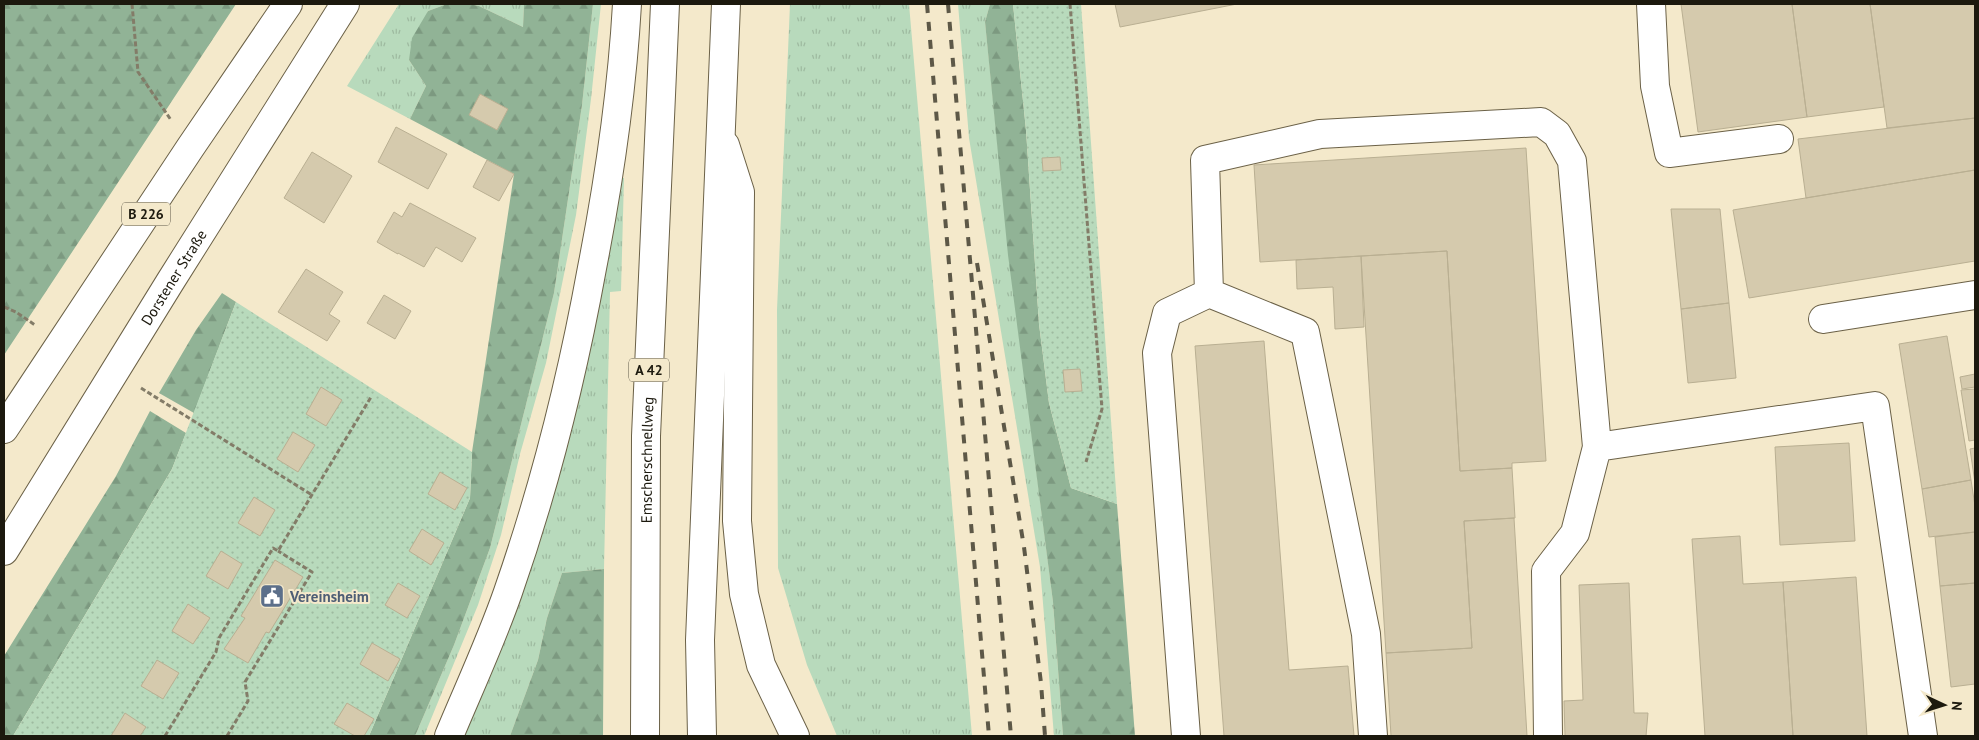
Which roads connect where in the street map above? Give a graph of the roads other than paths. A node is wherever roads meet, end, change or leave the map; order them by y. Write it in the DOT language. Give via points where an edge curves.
graph roads {
  1 [pos="288,4"];
  2 [pos="345,4"];
  3 [pos="627,4"];
  4 [pos="665,4"];
  5 [pos="726,4"];
  6 [pos="1652,4"];
  7 [pos="720,128"];
  8 [pos="1779,139"];
  9 [pos="1208,293"];
  10 [pos="1975,295"];
  11 [pos="1823,319"];
  12 [pos="4,429"];
  13 [pos="1597,447"];
  14 [pos="4,551"];
  15 [pos="449,736"];
  16 [pos="645,736"];
  17 [pos="702,736"];
  18 [pos="795,736"];
  19 [pos="1186,736"];
  20 [pos="1373,736"];
  21 [pos="1548,736"];
  22 [pos="1924,736"];
  1 -- 12 [label="main road, B 226"];
  2 -- 14 [label="main road, Dorstener Straße"];
  3 -- 15 [label="main road" via="613,146 601,220 579,339 552,452 508,593"];
  4 -- 16 [label="main road, Emscherschnellweg / A 42" via="646,436"];
  5 -- 7 [label="main road"];
  6 -- 8 [label="main road" via="1655,86 1669,153"];
  7 -- 17 [label="main road" via="700,640"];
  7 -- 18 [label="main road" via="740,192 737,521 744,594 761,665"];
  9 -- 13 [label="main road" via="1205,160 1320,134 1541,122 1557,134 1572,161"];
  9 -- 19 [label="main road" via="1167,313 1156,353"];
  9 -- 20 [label="main road" via="1305,332 1366,634"];
  10 -- 11 [label="main road"];
  13 -- 21 [label="main road" via="1575,533 1546,571"];
  13 -- 22 [label="main road" via="1876,406"];
}
